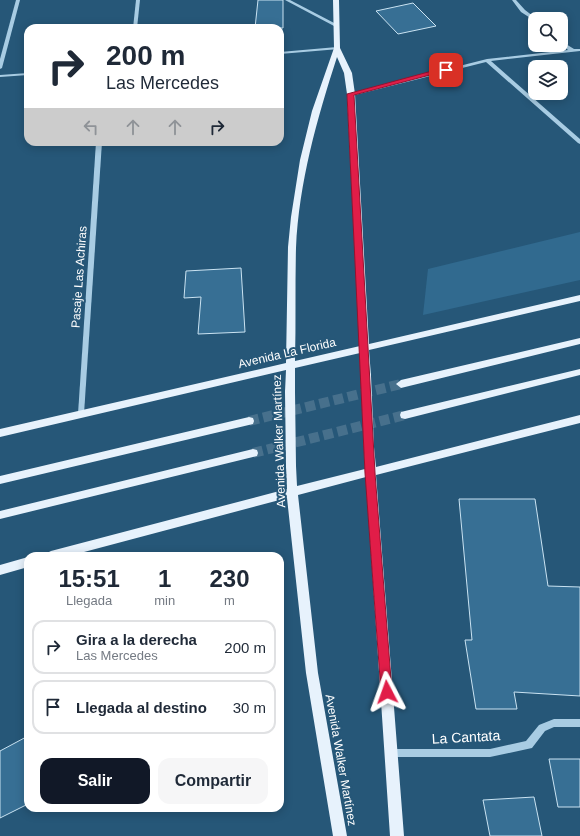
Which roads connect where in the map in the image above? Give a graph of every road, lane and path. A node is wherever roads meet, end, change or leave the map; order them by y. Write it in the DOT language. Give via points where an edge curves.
graph roads {
  1 [pos="18,0"];
  2 [pos="138,0"];
  3 [pos="287,0"];
  4 [pos="336,0"];
  5 [pos="514,0"];
  6 [pos="528,15"];
  7 [pos="135,24"];
  8 [pos="336,24"];
  9 [pos="337,48"];
  10 [pos="568,48"];
  11 [pos="580,50"];
  12 [pos="572,51"];
  13 [pos="284,53"];
  14 [pos="487,60"];
  15 [pos="0,68"];
  16 [pos="24,74"];
  17 [pos="0,76"];
  18 [pos="351,94"];
  19 [pos="580,142"];
  20 [pos="99,146"];
  21 [pos="580,298"];
  22 [pos="580,341"];
  23 [pos="365,348"];
  24 [pos="290,365"];
  25 [pos="580,372"];
  26 [pos="401,384"];
  27 [pos="81,414"];
  28 [pos="405,415"];
  29 [pos="580,419"];
  30 [pos="249,421"];
  31 [pos="0,433"];
  32 [pos="253,453"];
  33 [pos="370,473"];
  34 [pos="0,480"];
  35 [pos="292,492"];
  36 [pos="0,515"];
  37 [pos="66,552"];
  38 [pos="24,563"];
  39 [pos="0,570"];
  40 [pos="580,723"];
  41 [pos="391,753"];
  42 [pos="340,836"];
  43 [pos="397,836"];
  1 -- 15 [label="street"];
  2 -- 7 [label="street"];
  3 -- 8 [label="street"];
  4 -- 8 [label="main road, Avenida Walker Martínez"];
  5 -- 6 [label="street"];
  8 -- 9 [label="main road, Avenida Walker Martínez"];
  9 -- 13 [label="street"];
  9 -- 18 [label="main road, Avenida Walker Martínez" via="348,74"];
  9 -- 24 [label="main road, Avenida Walker Martínez" via="316,112 298,185 292,247"];
  10 -- 12 [label="street"];
  11 -- 12 [label="street"];
  12 -- 14 [label="street"];
  14 -- 18 [label="street"];
  14 -- 19 [label="street"];
  16 -- 17 [label="street"];
  18 -- 23 [label="main road, Avenida Walker Martínez"];
  20 -- 27 [label="street, Pasaje Las Achiras"];
  21 -- 23 [label="main road, Avenida La Florida"];
  22 -- 26 [label="main road"];
  23 -- 24 [label="main road, Avenida La Florida"];
  23 -- 33 [label="main road, Avenida Walker Martínez, bridge"];
  24 -- 27 [label="main road, Avenida La Florida"];
  24 -- 35 [label="main road, Avenida Walker Martínez, bridge"];
  25 -- 28 [label="main road"];
  27 -- 31 [label="main road, Avenida La Florida"];
  29 -- 33 [label="main road"];
  30 -- 34 [label="main road"];
  32 -- 36 [label="main road"];
  33 -- 35 [label="main road"];
  33 -- 41 [label="main road, Avenida Walker Martínez"];
  35 -- 37 [label="main road"];
  35 -- 42 [label="main road, Avenida Walker Martínez" via="312,673"];
  38 -- 39 [label="main road"];
  40 -- 41 [label="street, La Cantata" via="554,723 542,728 529,745 490,753"];
  41 -- 43 [label="main road, Avenida Walker Martínez"];
}
